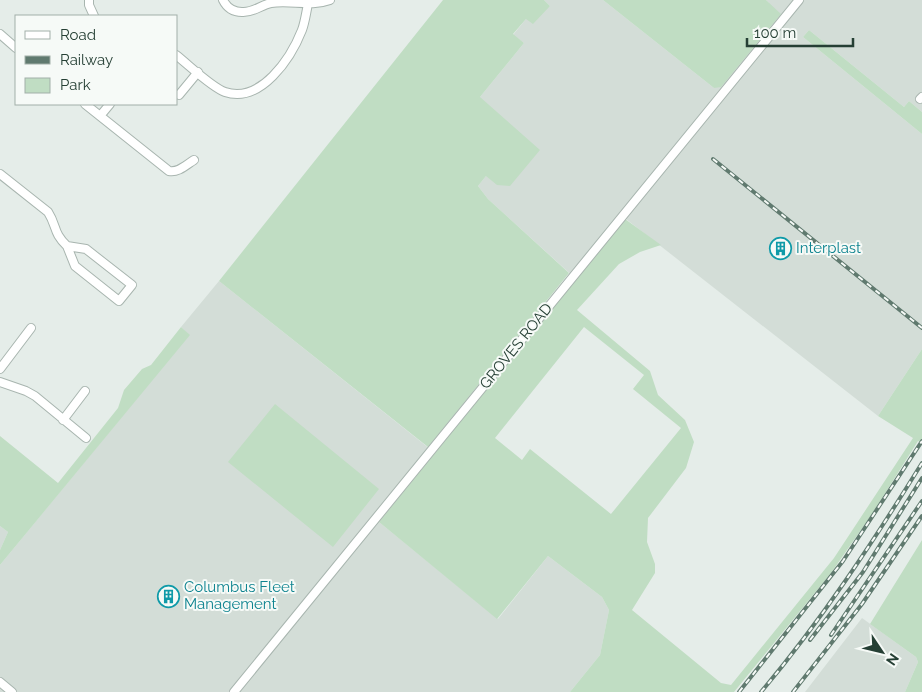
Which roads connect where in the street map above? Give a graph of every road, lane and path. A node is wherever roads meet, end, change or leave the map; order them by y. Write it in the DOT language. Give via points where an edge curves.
graph roads {
  1 [pos="89,0"];
  2 [pos="223,0"];
  3 [pos="330,0"];
  4 [pos="799,0"];
  5 [pos="308,4"];
  6 [pos="94,15"];
  7 [pos="0,34"];
  8 [pos="15,47"];
  9 [pos="178,57"];
  10 [pos="198,72"];
  11 [pos="180,96"];
  12 [pos="86,105"];
  13 [pos="109,105"];
  14 [pos="100,116"];
  15 [pos="194,160"];
  16 [pos="0,174"];
  17 [pos="67,246"];
  18 [pos="31,328"];
  19 [pos="0,369"];
  20 [pos="0,382"];
  21 [pos="85,391"];
  22 [pos="63,420"];
  23 [pos="86,438"];
  24 [pos="0,682"];
  25 [pos="12,692"];
  26 [pos="234,692"];
  1 -- 6 [label="street"];
  2 -- 5 [label="street" via="231,10 244,13 286,1"];
  3 -- 5 [label="street"];
  4 -- 26 [label="street, GROVES ROAD"];
  5 -- 10 [label="street" via="293,48 270,78 256,90 238,94 226,92"];
  7 -- 8 [label="street"];
  9 -- 10 [label="street"];
  10 -- 11 [label="street"];
  12 -- 14 [label="street"];
  13 -- 14 [label="street"];
  14 -- 15 [label="street" via="169,171 178,171"];
  16 -- 17 [label="street" via="48,212 57,235"];
  17 -- 17 [label="street" via="86,249 132,285 120,301 75,266"];
  18 -- 19 [label="street"];
  20 -- 22 [label="street" via="26,391"];
  21 -- 22 [label="street"];
  22 -- 23 [label="street"];
  24 -- 25 [label="street"];
}
